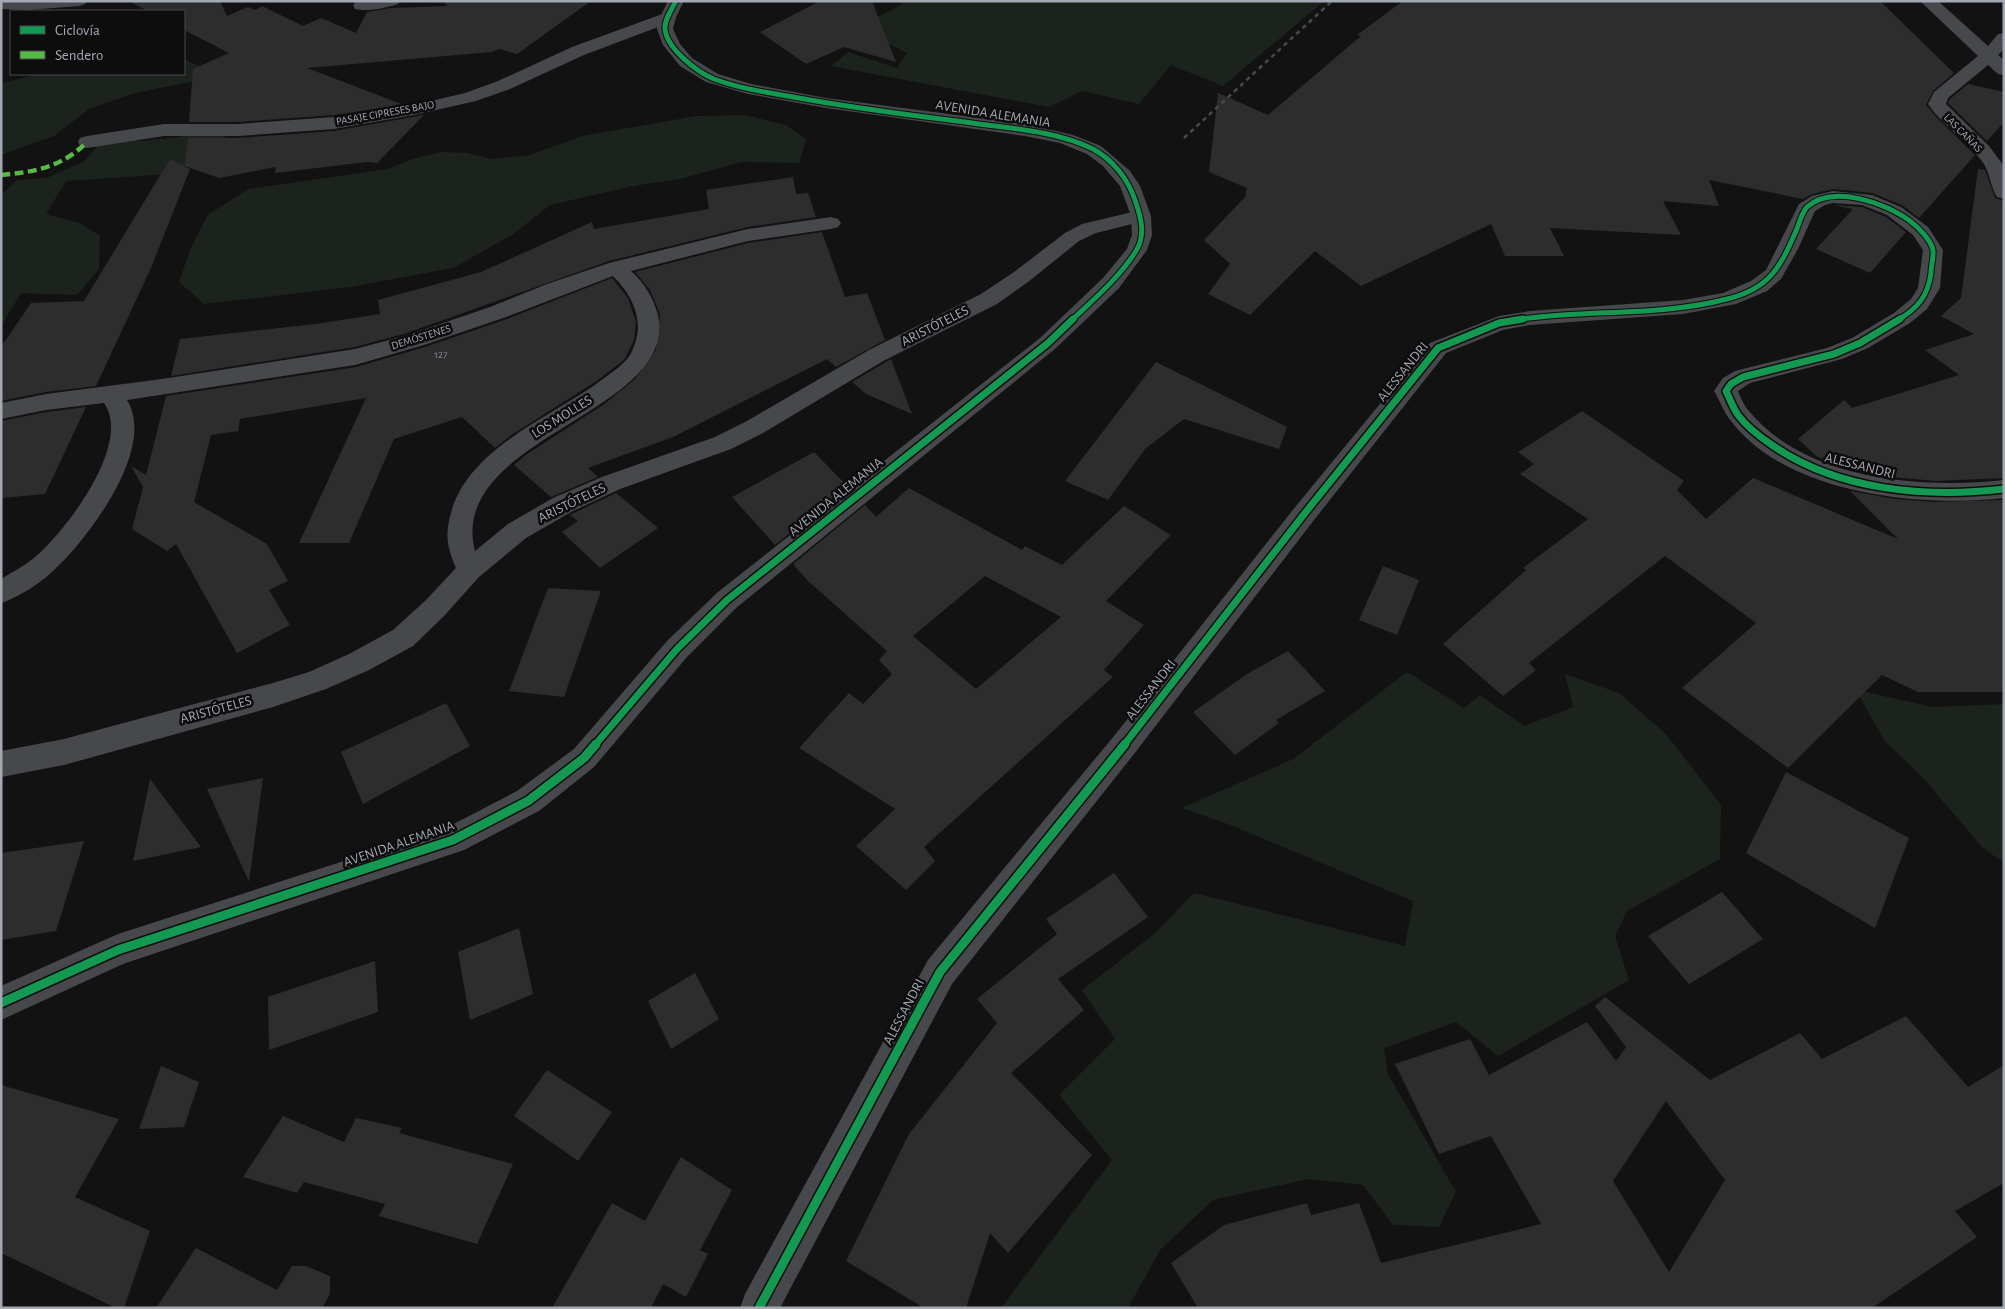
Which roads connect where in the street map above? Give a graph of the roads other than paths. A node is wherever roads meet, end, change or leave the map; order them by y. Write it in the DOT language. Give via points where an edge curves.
graph roads {
  1 [pos="79,1"];
  2 [pos="392,1"];
  3 [pos="1928,1"];
  4 [pos="1,4"];
  5 [pos="361,4"];
  6 [pos="672,9"];
  7 [pos="2004,38"];
  8 [pos="1988,56"];
  9 [pos="2004,70"];
  10 [pos="87,142"];
  11 [pos="2004,193"];
  12 [pos="1141,216"];
  13 [pos="830,223"];
  14 [pos="616,268"];
  15 [pos="111,395"];
  16 [pos="1,411"];
  17 [pos="2004,489"];
  18 [pos="470,570"];
  19 [pos="1,593"];
  20 [pos="1,764"];
  21 [pos="1,1002"];
  22 [pos="759,1308"];
  1 -- 4 [label="street"];
  2 -- 5 [label="street"];
  3 -- 8 [label="street"];
  6 -- 10 [label="street, PASAJE CIPRESES BAJO" via="504,85 414,110 334,123 238,130 164,130"];
  6 -- 12 [label="street, AVENIDA ALEMANIA" via="666,29 672,45 686,62 712,78 748,89 1025,130 1066,139 1094,150 1123,175"];
  7 -- 8 [label="street, LAS CAÑAS"];
  8 -- 9 [label="street"];
  8 -- 11 [label="street, LAS CAÑAS" via="1940,96 1937,104 1995,167"];
  12 -- 18 [label="street, ARISTÓTELES" via="1089,228 1072,237 988,298 877,356 739,435 562,505 517,531"];
  12 -- 21 [label="street, AVENIDA ALEMANIA" via="1142,235 1137,250 1111,283 1048,344 727,600 677,649 584,758 528,801 454,840 118,950"];
  13 -- 14 [label="street, DEMÓSTENES" via="748,235"];
  14 -- 15 [label="street, DEMÓSTENES" via="416,340 355,357"];
  14 -- 18 [label="street, LOS MOLLES" via="632,283 645,305 650,328 644,350 636,363 618,379 523,442 488,470 470,493 459,529 461,550"];
  15 -- 16 [label="street, DEMÓSTENES"];
  15 -- 19 [label="street" via="119,406 124,423 118,455 102,493 75,531 43,565"];
  17 -- 22 [label="street, ALESSANDRI" via="1928,492 1880,487 1828,474 1762,441 1731,406 1726,391 1743,377 1834,354 1882,331 1919,304 1929,288 1933,250 1929,241 1910,221 1865,199 1833,197 1819,200 1806,208 1774,274 1759,286 1728,298 1683,307 1499,323 1438,348 940,972"];
  18 -- 20 [label="street, ARISTÓTELES" via="404,638 316,681 64,752"];
}
